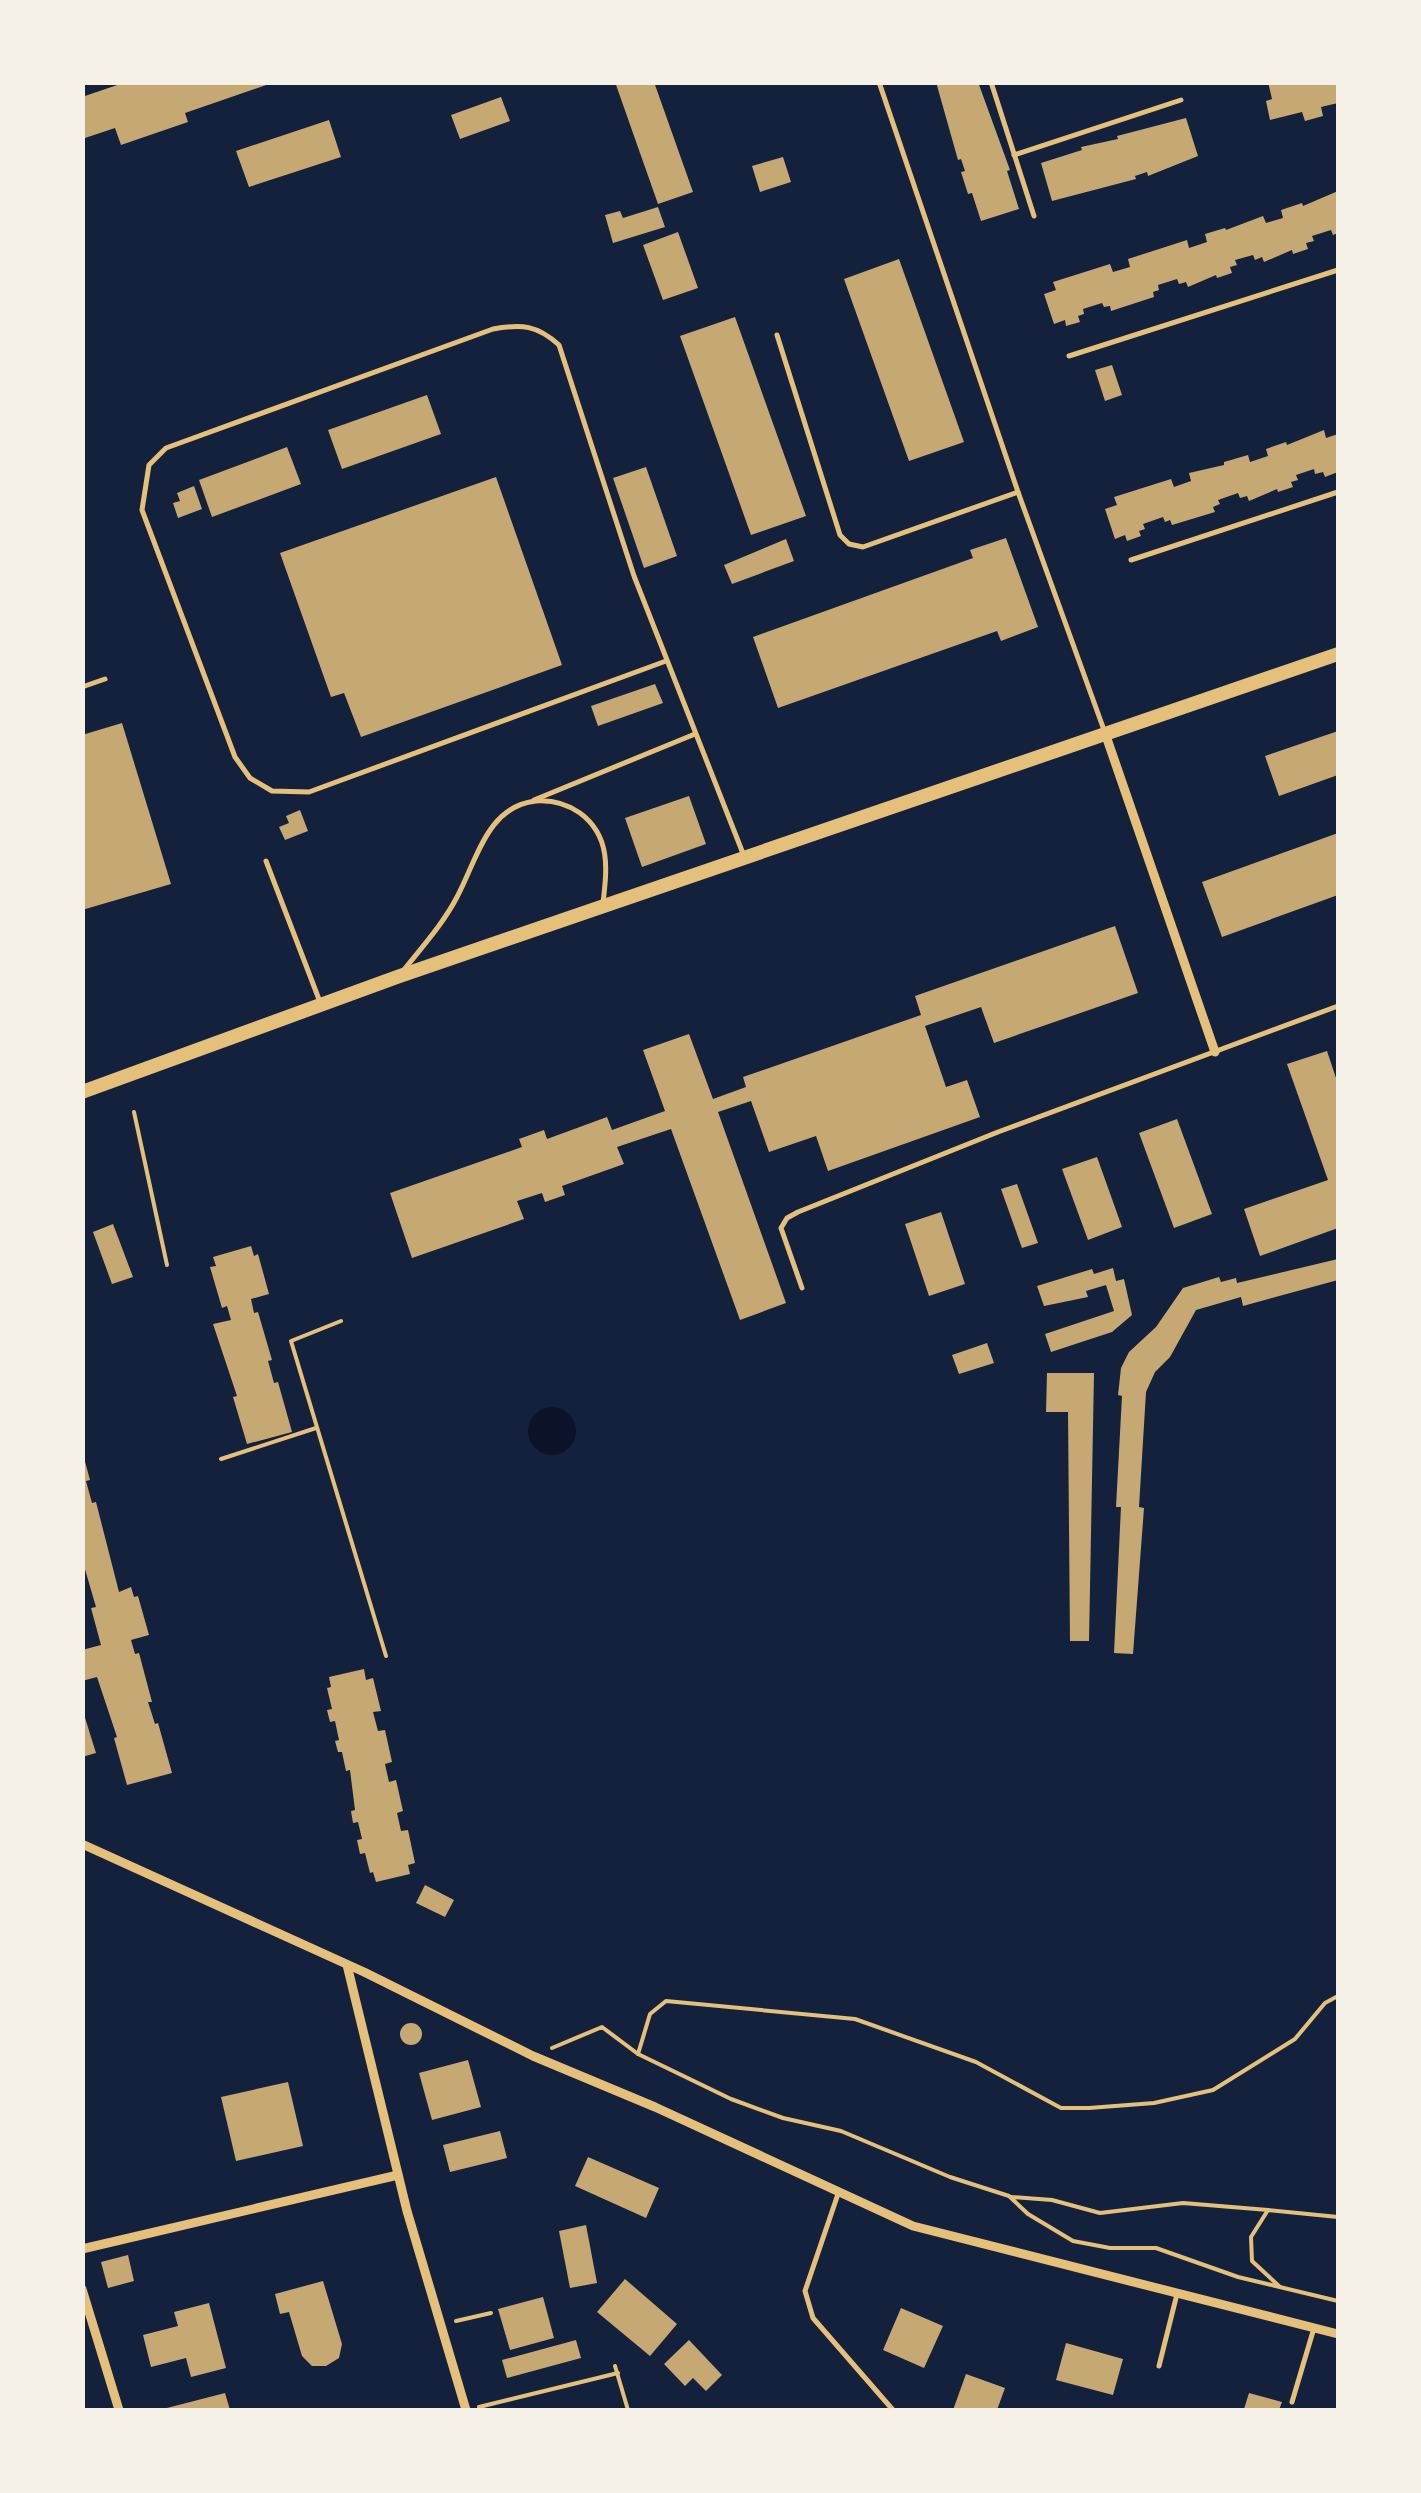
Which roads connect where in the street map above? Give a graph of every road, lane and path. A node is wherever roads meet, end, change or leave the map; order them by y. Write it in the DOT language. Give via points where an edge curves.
graph roads {
  1 [pos="879,82"];
  2 [pos="990,82"];
  3 [pos="1182,100"];
  4 [pos="1014,155"];
  5 [pos="1034,216"];
  6 [pos="1338,270"];
  7 [pos="778,335"];
  8 [pos="1069,356"];
  9 [pos="1018,492"];
  10 [pos="1338,492"];
  11 [pos="1131,560"];
  12 [pos="1338,654"];
  13 [pos="666,661"];
  14 [pos="105,680"];
  15 [pos="82,687"];
  16 [pos="1105,732"];
  17 [pos="695,734"];
  18 [pos="527,803"];
  19 [pos="745,859"];
  20 [pos="266,862"];
  21 [pos="602,906"];
  22 [pos="398,977"];
  23 [pos="321,1005"];
  24 [pos="1338,1006"];
  25 [pos="1215,1052"];
  26 [pos="82,1092"];
  27 [pos="134,1112"];
  28 [pos="167,1266"];
  29 [pos="802,1288"];
  30 [pos="341,1321"];
  31 [pos="318,1428"];
  32 [pos="220,1458"];
  33 [pos="386,1656"];
  34 [pos="82,1844"];
  35 [pos="347,1965"];
  36 [pos="1338,1996"];
  37 [pos="638,2054"];
  38 [pos="534,2056"];
  39 [pos="398,2175"];
  40 [pos="838,2194"];
  41 [pos="1008,2196"];
  42 [pos="1268,2210"];
  43 [pos="1338,2217"];
  44 [pos="82,2249"];
  45 [pos="1280,2287"];
  46 [pos="82,2290"];
  47 [pos="1177,2294"];
  48 [pos="1338,2301"];
  49 [pos="491,2313"];
  50 [pos="442,2325"];
  51 [pos="1314,2328"];
  52 [pos="1338,2334"];
  53 [pos="615,2366"];
  54 [pos="1159,2366"];
  55 [pos="618,2373"];
  56 [pos="1292,2402"];
  57 [pos="470,2409"];
  58 [pos="120,2410"];
  59 [pos="628,2410"];
  60 [pos="893,2410"];
  1 -- 9 [label="lane"];
  2 -- 4 [label="lane"];
  3 -- 4 [label="lane"];
  4 -- 5 [label="lane"];
  6 -- 8 [label="lane"];
  7 -- 9 [label="lane" via="840,535 849,544 862,547"];
  9 -- 16 [label="lane"];
  10 -- 11 [label="lane"];
  12 -- 16 [label="main road"];
  13 -- 13 [label="lane" via="559,345 530,326 493,329 166,448 149,465 142,510 235,758 272,791 310,792"];
  13 -- 17 [label="lane"];
  14 -- 15 [label="lane"];
  16 -- 19 [label="main road"];
  16 -- 25 [label="street"];
  17 -- 18 [label="lane"];
  17 -- 19 [label="lane"];
  18 -- 21 [label="lane" via="562,804 592,824 607,859"];
  18 -- 22 [label="lane" via="488,831 457,898"];
  19 -- 21 [label="main road"];
  20 -- 23 [label="lane"];
  21 -- 22 [label="main road"];
  22 -- 23 [label="main road"];
  23 -- 26 [label="main road"];
  24 -- 25 [label="lane"];
  25 -- 29 [label="lane" via="786,1218 782,1228"];
  27 -- 28 [label="path"];
  30 -- 31 [label="path" via="291,1341"];
  31 -- 32 [label="path"];
  31 -- 33 [label="path"];
  34 -- 35 [label="street"];
  35 -- 38 [label="street"];
  35 -- 39 [label="street"];
  36 -- 37 [label="path" via="1295,2039 1213,2090 1134,2105 1061,2108 976,2062 855,2019 810,2013 666,2001 650,2014"];
  37 -- 38 [label="path" via="602,2027"];
  37 -- 41 [label="path" via="731,2099 841,2131"];
  38 -- 40 [label="street"];
  39 -- 44 [label="street"];
  39 -- 50 [label="street"];
  40 -- 47 [label="street" via="914,2226"];
  40 -- 60 [label="lane" via="804,2291 813,2318"];
  41 -- 42 [label="path" via="1100,2213 1183,2203"];
  41 -- 45 [label="path" via="1074,2241 1156,2248"];
  42 -- 43 [label="path"];
  42 -- 45 [label="path" via="1251,2237 1252,2261"];
  45 -- 48 [label="path"];
  46 -- 58 [label="street"];
  47 -- 51 [label="street"];
  47 -- 54 [label="lane"];
  49 -- 50 [label="path"];
  50 -- 57 [label="street"];
  51 -- 52 [label="street"];
  51 -- 56 [label="lane"];
  53 -- 55 [label="path"];
  55 -- 57 [label="path"];
  55 -- 59 [label="path"];
}
